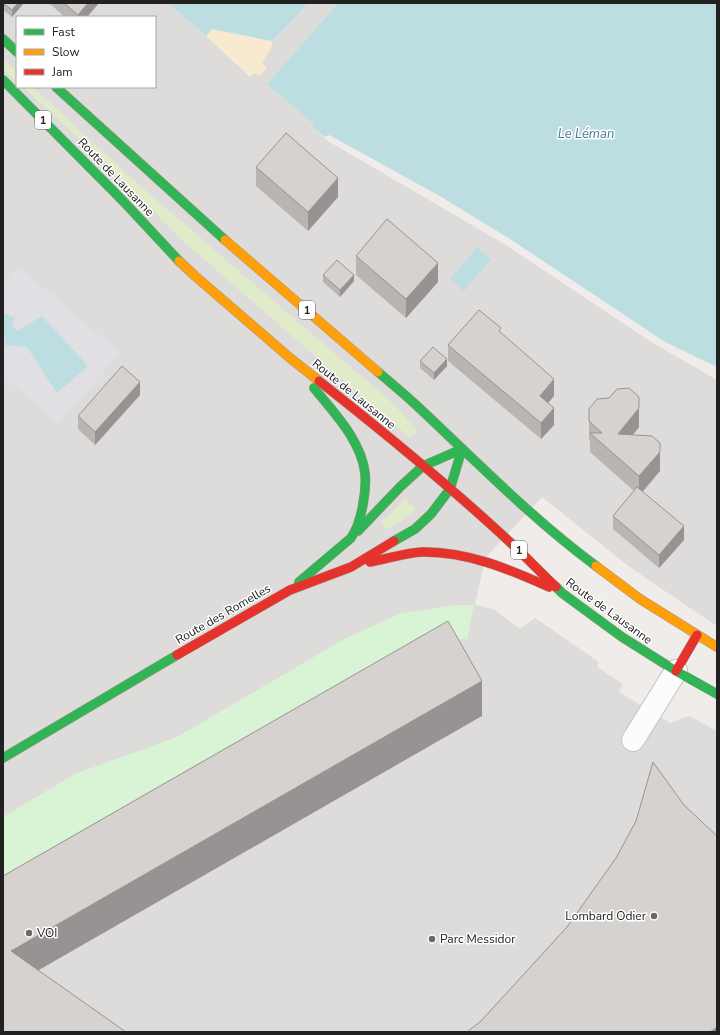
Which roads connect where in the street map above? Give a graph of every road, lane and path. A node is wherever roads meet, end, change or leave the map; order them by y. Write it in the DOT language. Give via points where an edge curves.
graph roads {
  1 [pos="3,39"];
  2 [pos="16,51"];
  3 [pos="3,80"];
  4 [pos="57,88"];
  5 [pos="290,358"];
  6 [pos="462,449"];
  7 [pos="424,466"];
  8 [pos="450,489"];
  9 [pos="352,538"];
  10 [pos="350,567"];
  11 [pos="290,590"];
  12 [pos="562,593"];
  13 [pos="697,635"];
  14 [pos="717,647"];
  15 [pos="676,671"];
  16 [pos="717,694"];
  17 [pos="633,740"];
  18 [pos="3,758"];
  1 -- 2 [label="main road"];
  3 -- 5 [label="main road, Route de Lausanne / 1" via="177,259"];
  4 -- 6 [label="main road, Route de Lausanne / 1" via="214,230 408,398"];
  5 -- 7 [label="main road, Route de Lausanne / 1"];
  5 -- 9 [label="main road" via="359,450 366,487 363,508"];
  6 -- 7 [label="main road"];
  6 -- 8 [label="main road"];
  6 -- 13 [label="main road, Route de Lausanne / 1" via="579,553 640,599"];
  7 -- 8 [label="main road, Route de Lausanne / 1"];
  7 -- 9 [label="main road" via="400,487"];
  8 -- 10 [label="main road, Route des Romelles" via="431,514 415,529"];
  8 -- 12 [label="main road, Route de Lausanne / 1"];
  9 -- 11 [label="main road"];
  10 -- 11 [label="main road, Route des Romelles"];
  10 -- 12 [label="main road" via="421,552 452,554 490,563"];
  11 -- 18 [label="main road, Route des Romelles"];
  12 -- 15 [label="main road, Route de Lausanne / 1" via="622,637"];
  13 -- 14 [label="main road, Route de Lausanne / 1"];
  13 -- 15 [label="main road"];
  15 -- 16 [label="main road, Route de Lausanne / 1"];
  15 -- 17 [label="street"];
}
